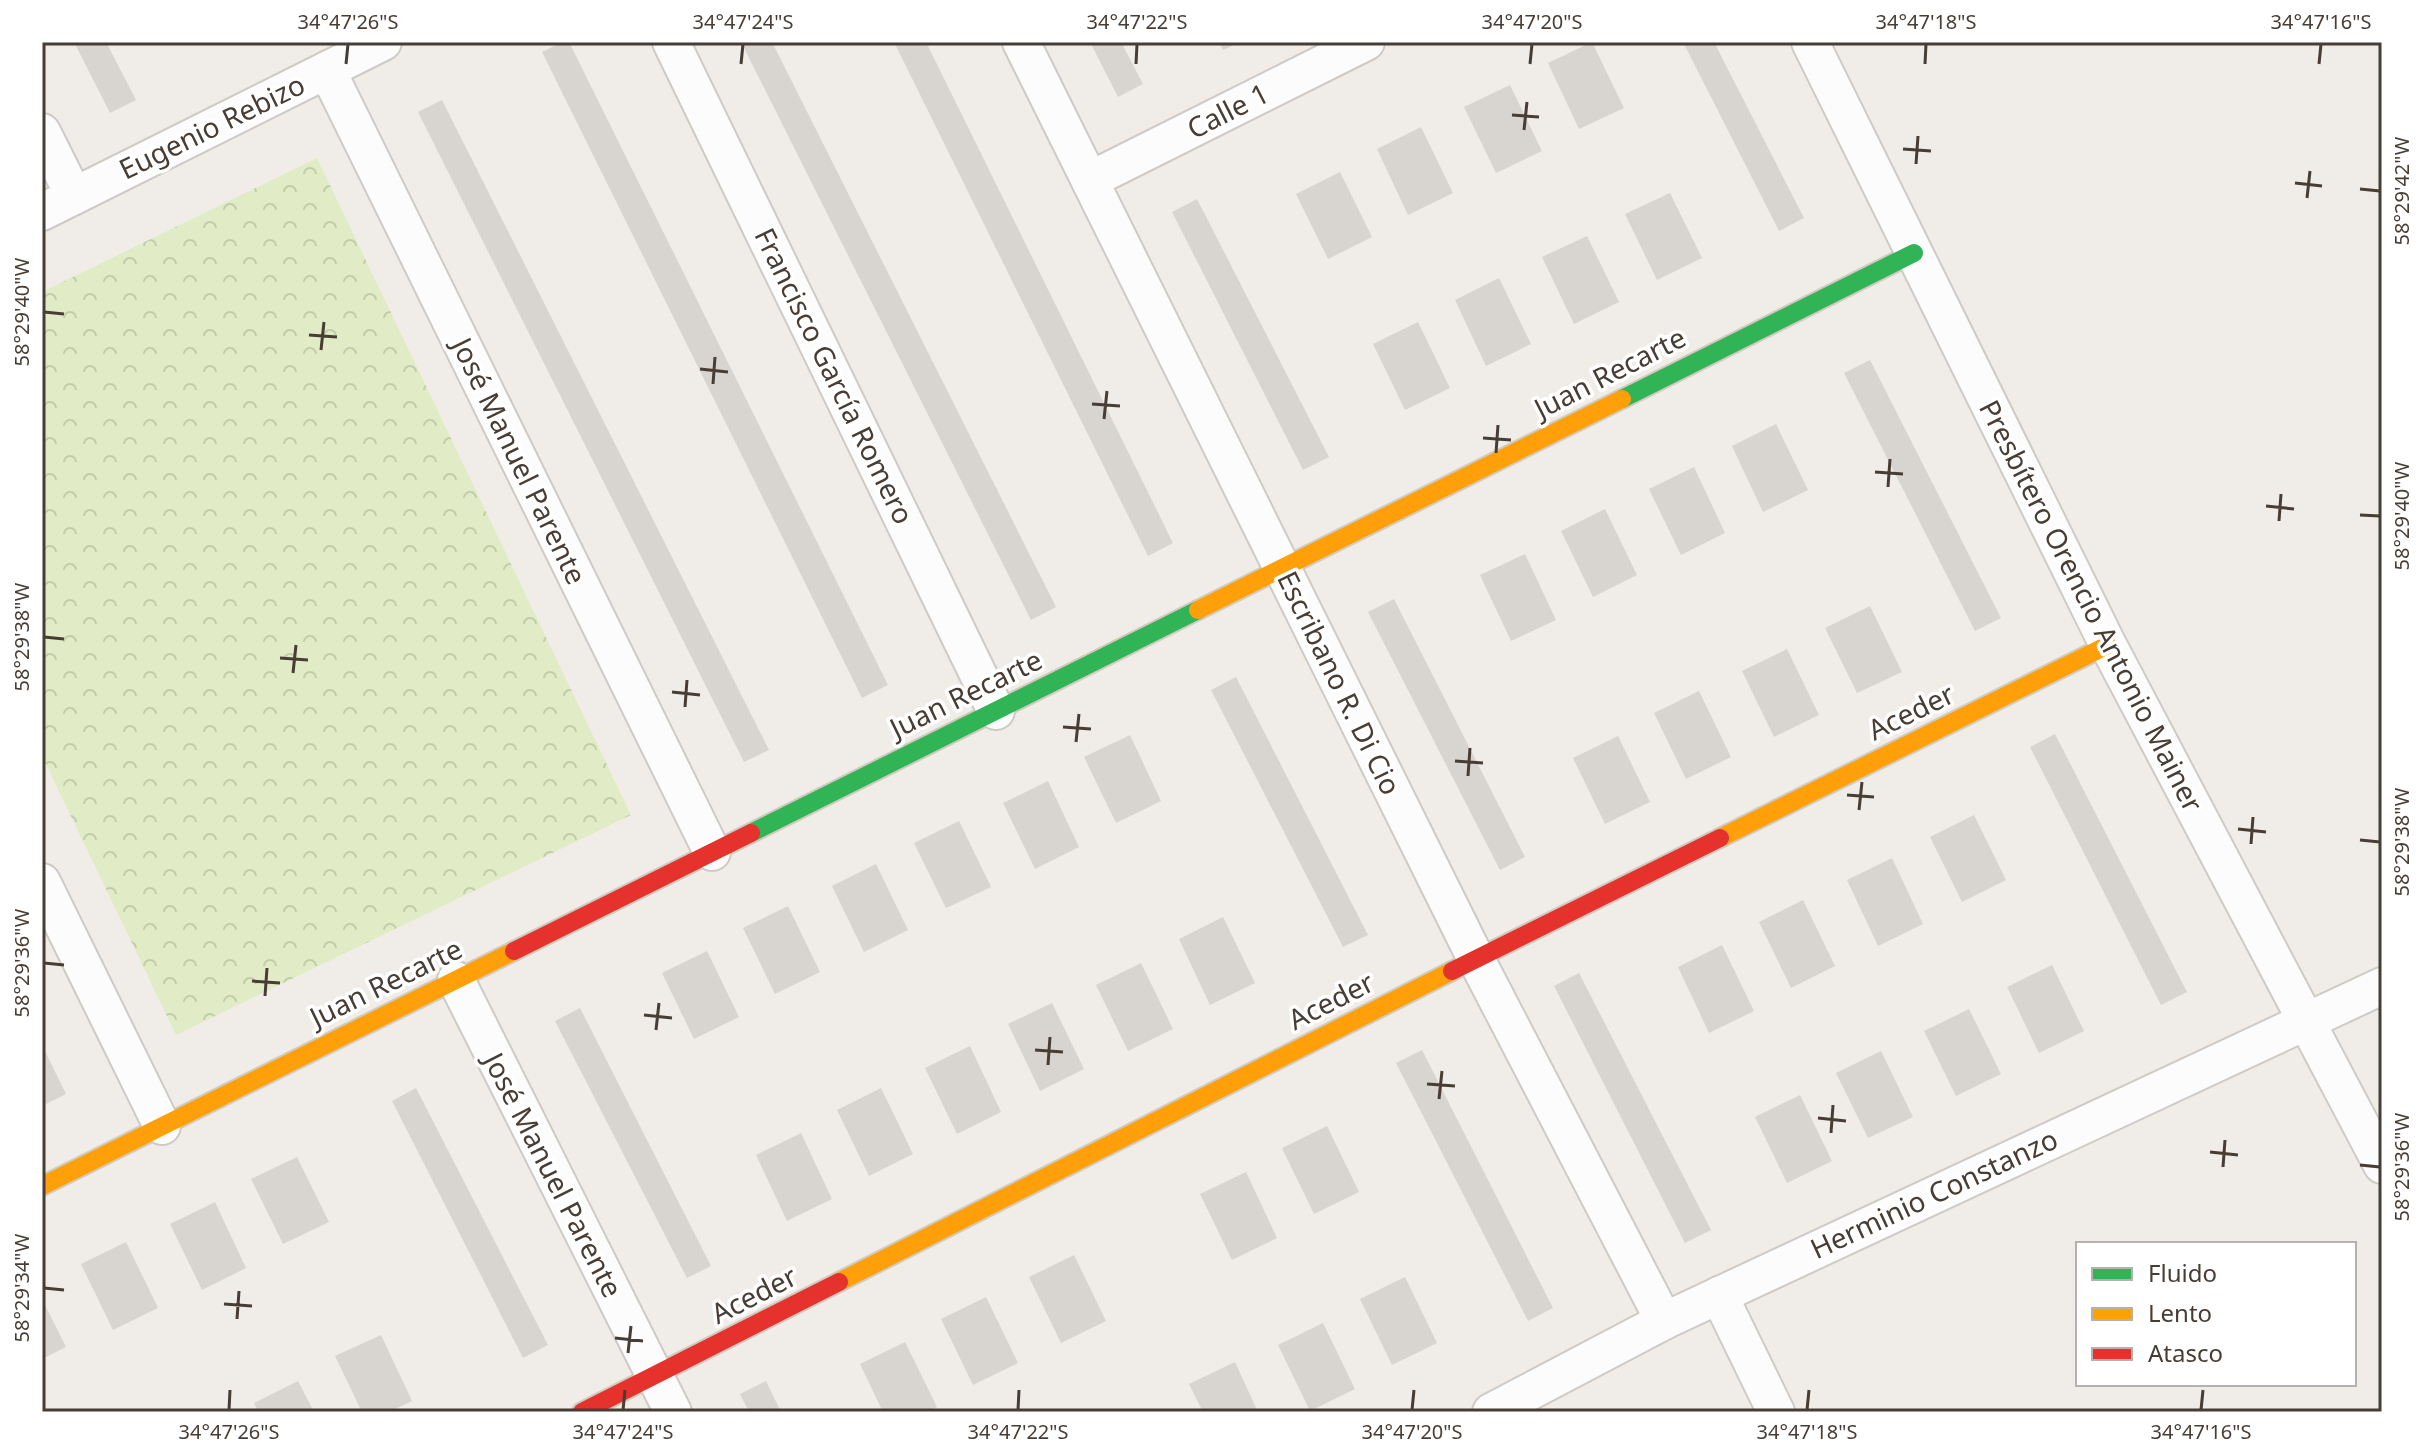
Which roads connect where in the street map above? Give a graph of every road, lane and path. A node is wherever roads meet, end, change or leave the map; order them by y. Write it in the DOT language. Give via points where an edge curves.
graph roads {
  1 [pos="383,42"];
  2 [pos="671,42"];
  3 [pos="1021,42"];
  4 [pos="1366,42"];
  5 [pos="1810,42"];
  6 [pos="327,70"];
  7 [pos="42,132"];
  8 [pos="1090,180"];
  9 [pos="74,196"];
  10 [pos="42,212"];
  11 [pos="1914,253"];
  12 [pos="1282,568"];
  13 [pos="2108,645"];
  14 [pos="996,711"];
  15 [pos="712,852"];
  16 [pos="42,882"];
  17 [pos="1476,959"];
  18 [pos="456,980"];
  19 [pos="2382,986"];
  20 [pos="2307,1021"];
  21 [pos="162,1126"];
  22 [pos="2382,1165"];
  23 [pos="42,1186"];
  24 [pos="1719,1295"];
  25 [pos="1664,1321"];
  26 [pos="655,1377"];
  27 [pos="582,1412"];
  28 [pos="673,1412"];
  29 [pos="1491,1412"];
  30 [pos="1776,1412"];
  1 -- 6 [label="street, Eugenio Rebizo"];
  2 -- 14 [label="street, Francisco García Romero"];
  3 -- 8 [label="street, Escribano R. Di Cio"];
  4 -- 8 [label="street, Calle 1"];
  5 -- 11 [label="street, Presbítero Orencio Antonio Mainer"];
  6 -- 9 [label="street, Eugenio Rebizo"];
  6 -- 15 [label="street, José Manuel Parente"];
  7 -- 9 [label="street"];
  8 -- 12 [label="street, Escribano R. Di Cio"];
  9 -- 10 [label="street, Eugenio Rebizo"];
  11 -- 12 [label="street, Juan Recarte"];
  11 -- 13 [label="street, Presbítero Orencio Antonio Mainer"];
  12 -- 14 [label="street, Juan Recarte"];
  12 -- 17 [label="street, Escribano R. Di Cio"];
  13 -- 17 [label="street, Aceder"];
  13 -- 20 [label="street, Presbítero Orencio Antonio Mainer"];
  14 -- 15 [label="street, Juan Recarte"];
  15 -- 18 [label="street, Juan Recarte"];
  16 -- 21 [label="street"];
  17 -- 25 [label="street, Escribano R. Di Cio"];
  17 -- 26 [label="street, Aceder"];
  18 -- 21 [label="street, Juan Recarte"];
  18 -- 26 [label="street, José Manuel Parente"];
  19 -- 20 [label="street, Herminio Constanzo"];
  20 -- 22 [label="street, Presbítero Orencio Antonio Mainer"];
  20 -- 24 [label="street, Herminio Constanzo"];
  21 -- 23 [label="street, Juan Recarte"];
  24 -- 25 [label="street, Herminio Constanzo"];
  24 -- 30 [label="street"];
  25 -- 29 [label="street, Herminio Constanzo"];
  26 -- 27 [label="street, Aceder"];
  26 -- 28 [label="street, José Manuel Parente"];
}
